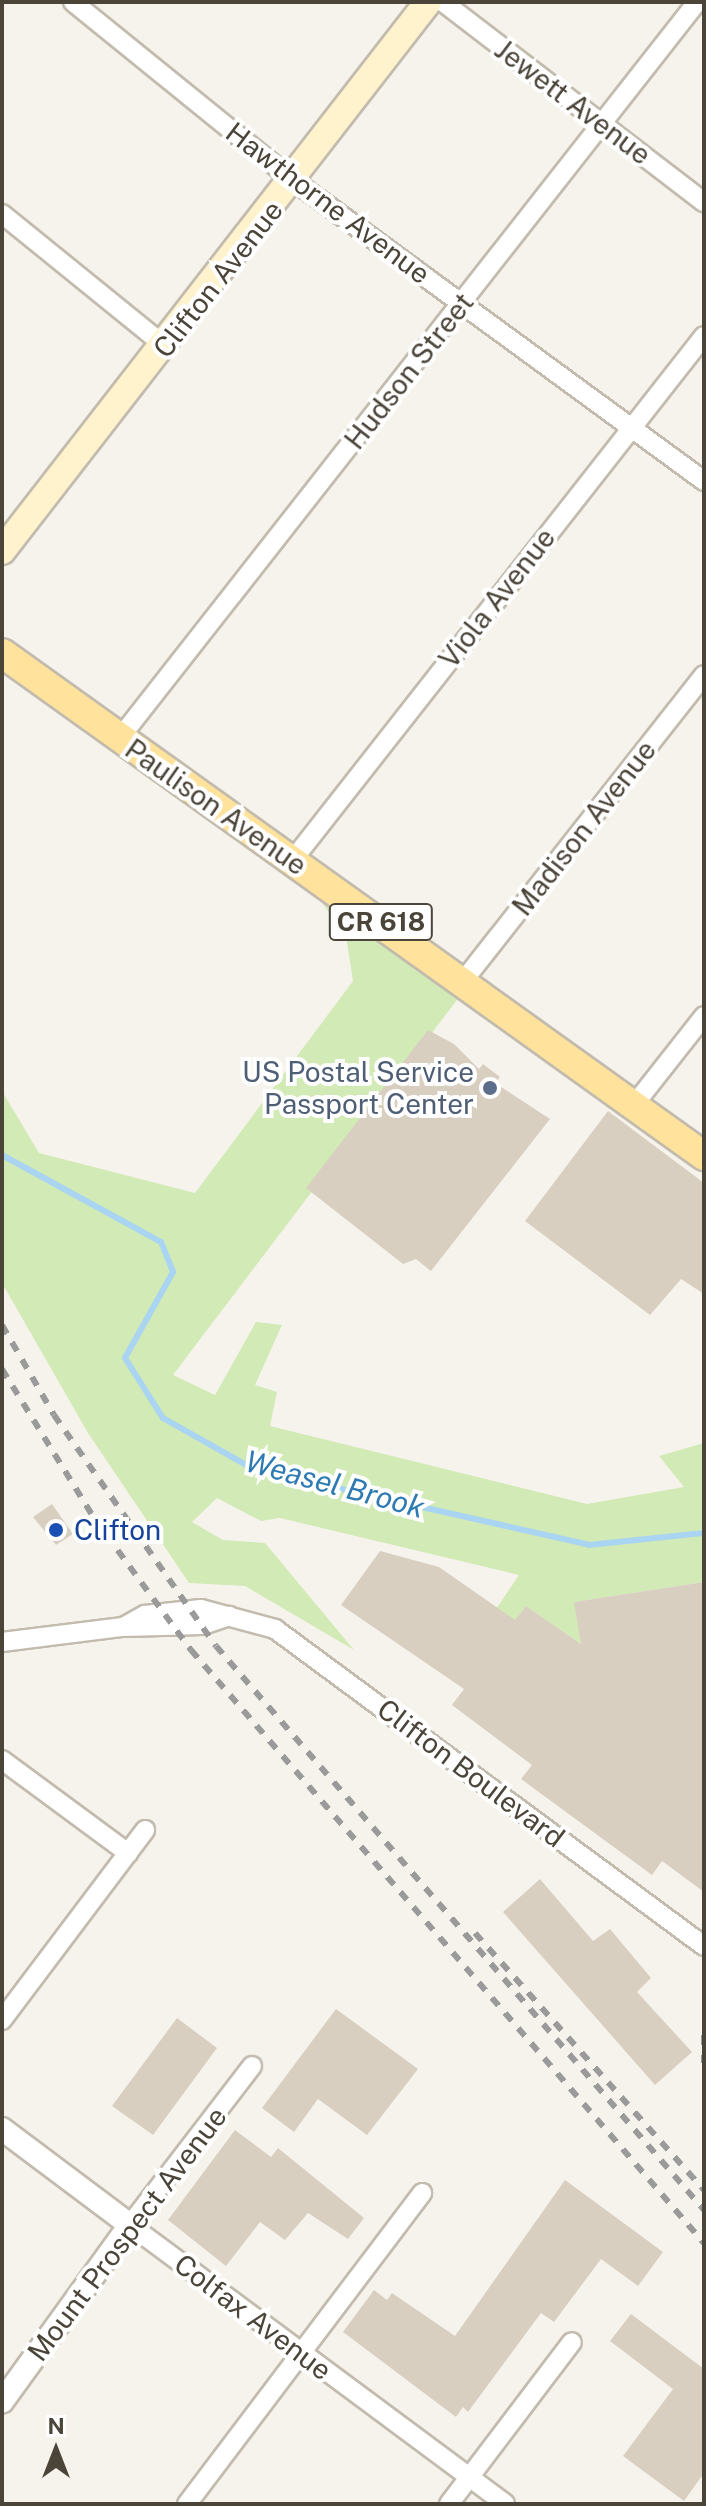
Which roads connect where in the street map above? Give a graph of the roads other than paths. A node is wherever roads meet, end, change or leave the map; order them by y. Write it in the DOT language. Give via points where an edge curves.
graph roads {
  1 [pos="73,2"];
  2 [pos="428,2"];
  3 [pos="443,2"];
  4 [pos="697,2"];
  5 [pos="604,125"];
  6 [pos="294,181"];
  7 [pos="704,202"];
  8 [pos="2,214"];
  9 [pos="461,304"];
  10 [pos="704,336"];
  11 [pos="166,347"];
  12 [pos="631,427"];
  13 [pos="704,481"];
  14 [pos="2,551"];
  15 [pos="2,653"];
  16 [pos="704,675"];
  17 [pos="119,739"];
  18 [pos="292,861"];
  19 [pos="464,980"];
  20 [pos="704,1016"];
  21 [pos="634,1105"];
  22 [pos="704,1156"];
  23 [pos="2,1642"];
  24 [pos="2,1760"];
  25 [pos="145,1830"];
  26 [pos="128,1853"];
  27 [pos="704,1946"];
  28 [pos="2,2020"];
  29 [pos="252,2066"];
  30 [pos="2,2129"];
  31 [pos="422,2193"];
  32 [pos="130,2225"];
  33 [pos="572,2342"];
  34 [pos="302,2353"];
  35 [pos="2,2402"];
  36 [pos="469,2478"];
  37 [pos="187,2504"];
  38 [pos="449,2504"];
  39 [pos="505,2504"];
  1 -- 6 [label="street, Hawthorne Avenue"];
  2 -- 6 [label="main road, Clifton Avenue"];
  3 -- 5 [label="street, Jewett Avenue"];
  4 -- 5 [label="street, Hudson Street"];
  5 -- 7 [label="street, Jewett Avenue"];
  5 -- 9 [label="street, Hudson Street"];
  6 -- 9 [label="street, Hawthorne Avenue"];
  6 -- 11 [label="main road, Clifton Avenue"];
  8 -- 11 [label="street"];
  9 -- 12 [label="street, Hawthorne Avenue"];
  9 -- 17 [label="street, Hudson Street"];
  10 -- 12 [label="street, Viola Avenue"];
  11 -- 14 [label="main road, Clifton Avenue"];
  12 -- 13 [label="street, Hawthorne Avenue"];
  12 -- 18 [label="street, Viola Avenue"];
  15 -- 17 [label="main road, Paulison Avenue / CR 618"];
  16 -- 19 [label="street, Madison Avenue"];
  17 -- 18 [label="main road, Paulison Avenue / CR 618"];
  18 -- 19 [label="main road, Paulison Avenue / CR 618"];
  19 -- 21 [label="main road, Paulison Avenue / CR 618"];
  20 -- 21 [label="street"];
  21 -- 22 [label="main road, Paulison Avenue / CR 618"];
  23 -- 27 [label="street, Clifton Boulevard" via="123,1627 145,1615 201,1609 275,1629"];
  24 -- 26 [label="street"];
  25 -- 26 [label="street"];
  26 -- 28 [label="street"];
  29 -- 32 [label="street, Mount Prospect Avenue"];
  30 -- 32 [label="street, Colfax Avenue"];
  31 -- 34 [label="street"];
  32 -- 34 [label="street, Colfax Avenue"];
  32 -- 35 [label="street, Mount Prospect Avenue"];
  33 -- 36 [label="street"];
  34 -- 36 [label="street, Colfax Avenue"];
  34 -- 37 [label="street"];
  36 -- 38 [label="street"];
  36 -- 39 [label="street, Colfax Avenue"];
}
